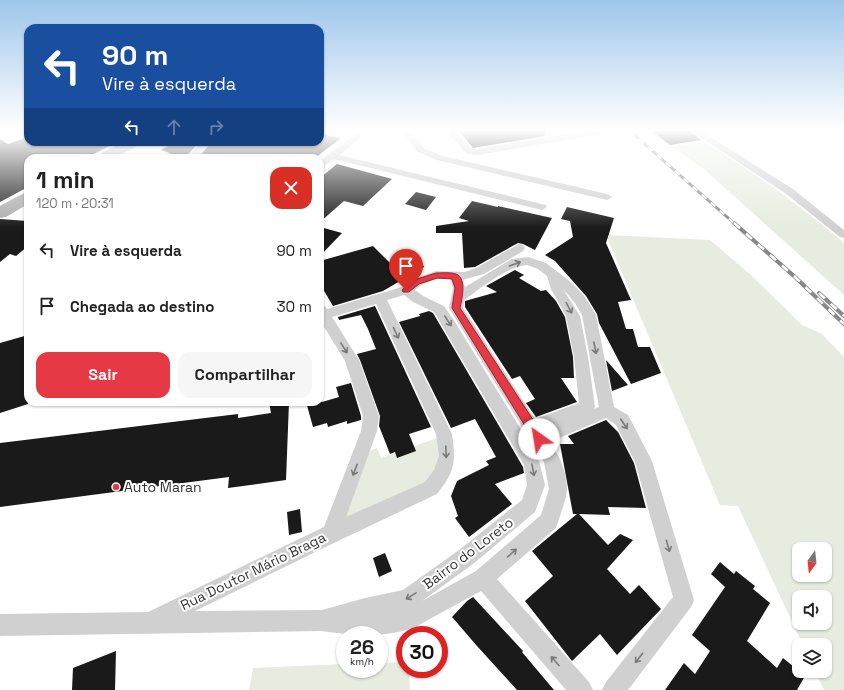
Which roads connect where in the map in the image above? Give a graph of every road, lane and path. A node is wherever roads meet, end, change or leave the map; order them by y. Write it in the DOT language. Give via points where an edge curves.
graph roads {
  1 [pos="362,163"];
  2 [pos="462,163"];
  3 [pos="745,163"];
  4 [pos="607,197"];
  5 [pos="24,199"];
  6 [pos="542,207"];
  7 [pos="0,213"];
  8 [pos="844,235"];
  9 [pos="519,248"];
  10 [pos="553,274"];
  11 [pos="455,276"];
  12 [pos="406,290"];
  13 [pos="380,298"];
  14 [pos="458,298"];
  15 [pos="324,312"];
  16 [pos="324,315"];
  17 [pos="607,411"];
  18 [pos="536,433"];
  19 [pos="330,534"];
  20 [pos="483,578"];
  21 [pos="321,620"];
  22 [pos="151,622"];
  23 [pos="0,625"];
  24 [pos="581,690"];
  25 [pos="614,690"];
  1 -- 6 [label="street"];
  2 -- 4 [label="street"];
  3 -- 8 [label="street" via="789,191"];
  5 -- 7 [label="main road"];
  9 -- 11 [label="street" via="480,271 466,276"];
  14 -- 10 [label="street, one-way" via="516,262 528,261 542,266"];
  10 -- 17 [label="street, one-way" via="568,286 589,315"];
  10 -- 18 [label="street, one-way" via="557,289 573,316 587,406"];
  11 -- 12 [label="street" via="436,275 417,282"];
  11 -- 14 [label="street, Bairro do Loreto" via="460,288"];
  12 -- 13 [label="street"];
  12 -- 21 [label="street, Bairro do Loreto, one-way" via="418,300 439,309 448,322 532,463 536,485 529,506 466,557 407,599"];
  13 -- 15 [label="street"];
  13 -- 19 [label="street, one-way" via="444,434 447,456 442,474 431,488"];
  14 -- 18 [label="street, Bairro do Loreto" via="456,308"];
  16 -- 19 [label="street, Rua Doutor Mário Braga, one-way" via="352,360 371,416 370,431"];
  17 -- 18 [label="street"];
  17 -- 25 [label="street, one-way" via="622,420 643,461 684,600"];
  20 -- 18 [label="street, Bairro do Loreto, one-way" via="549,521 558,489 552,460"];
  19 -- 22 [label="street, Rua Doutor Mário Braga"];
  20 -- 21 [label="street, Bairro do Loreto" via="410,619 368,626"];
  24 -- 20 [label="street, one-way"];
  21 -- 22 [label="street"];
  22 -- 23 [label="street"];
}
